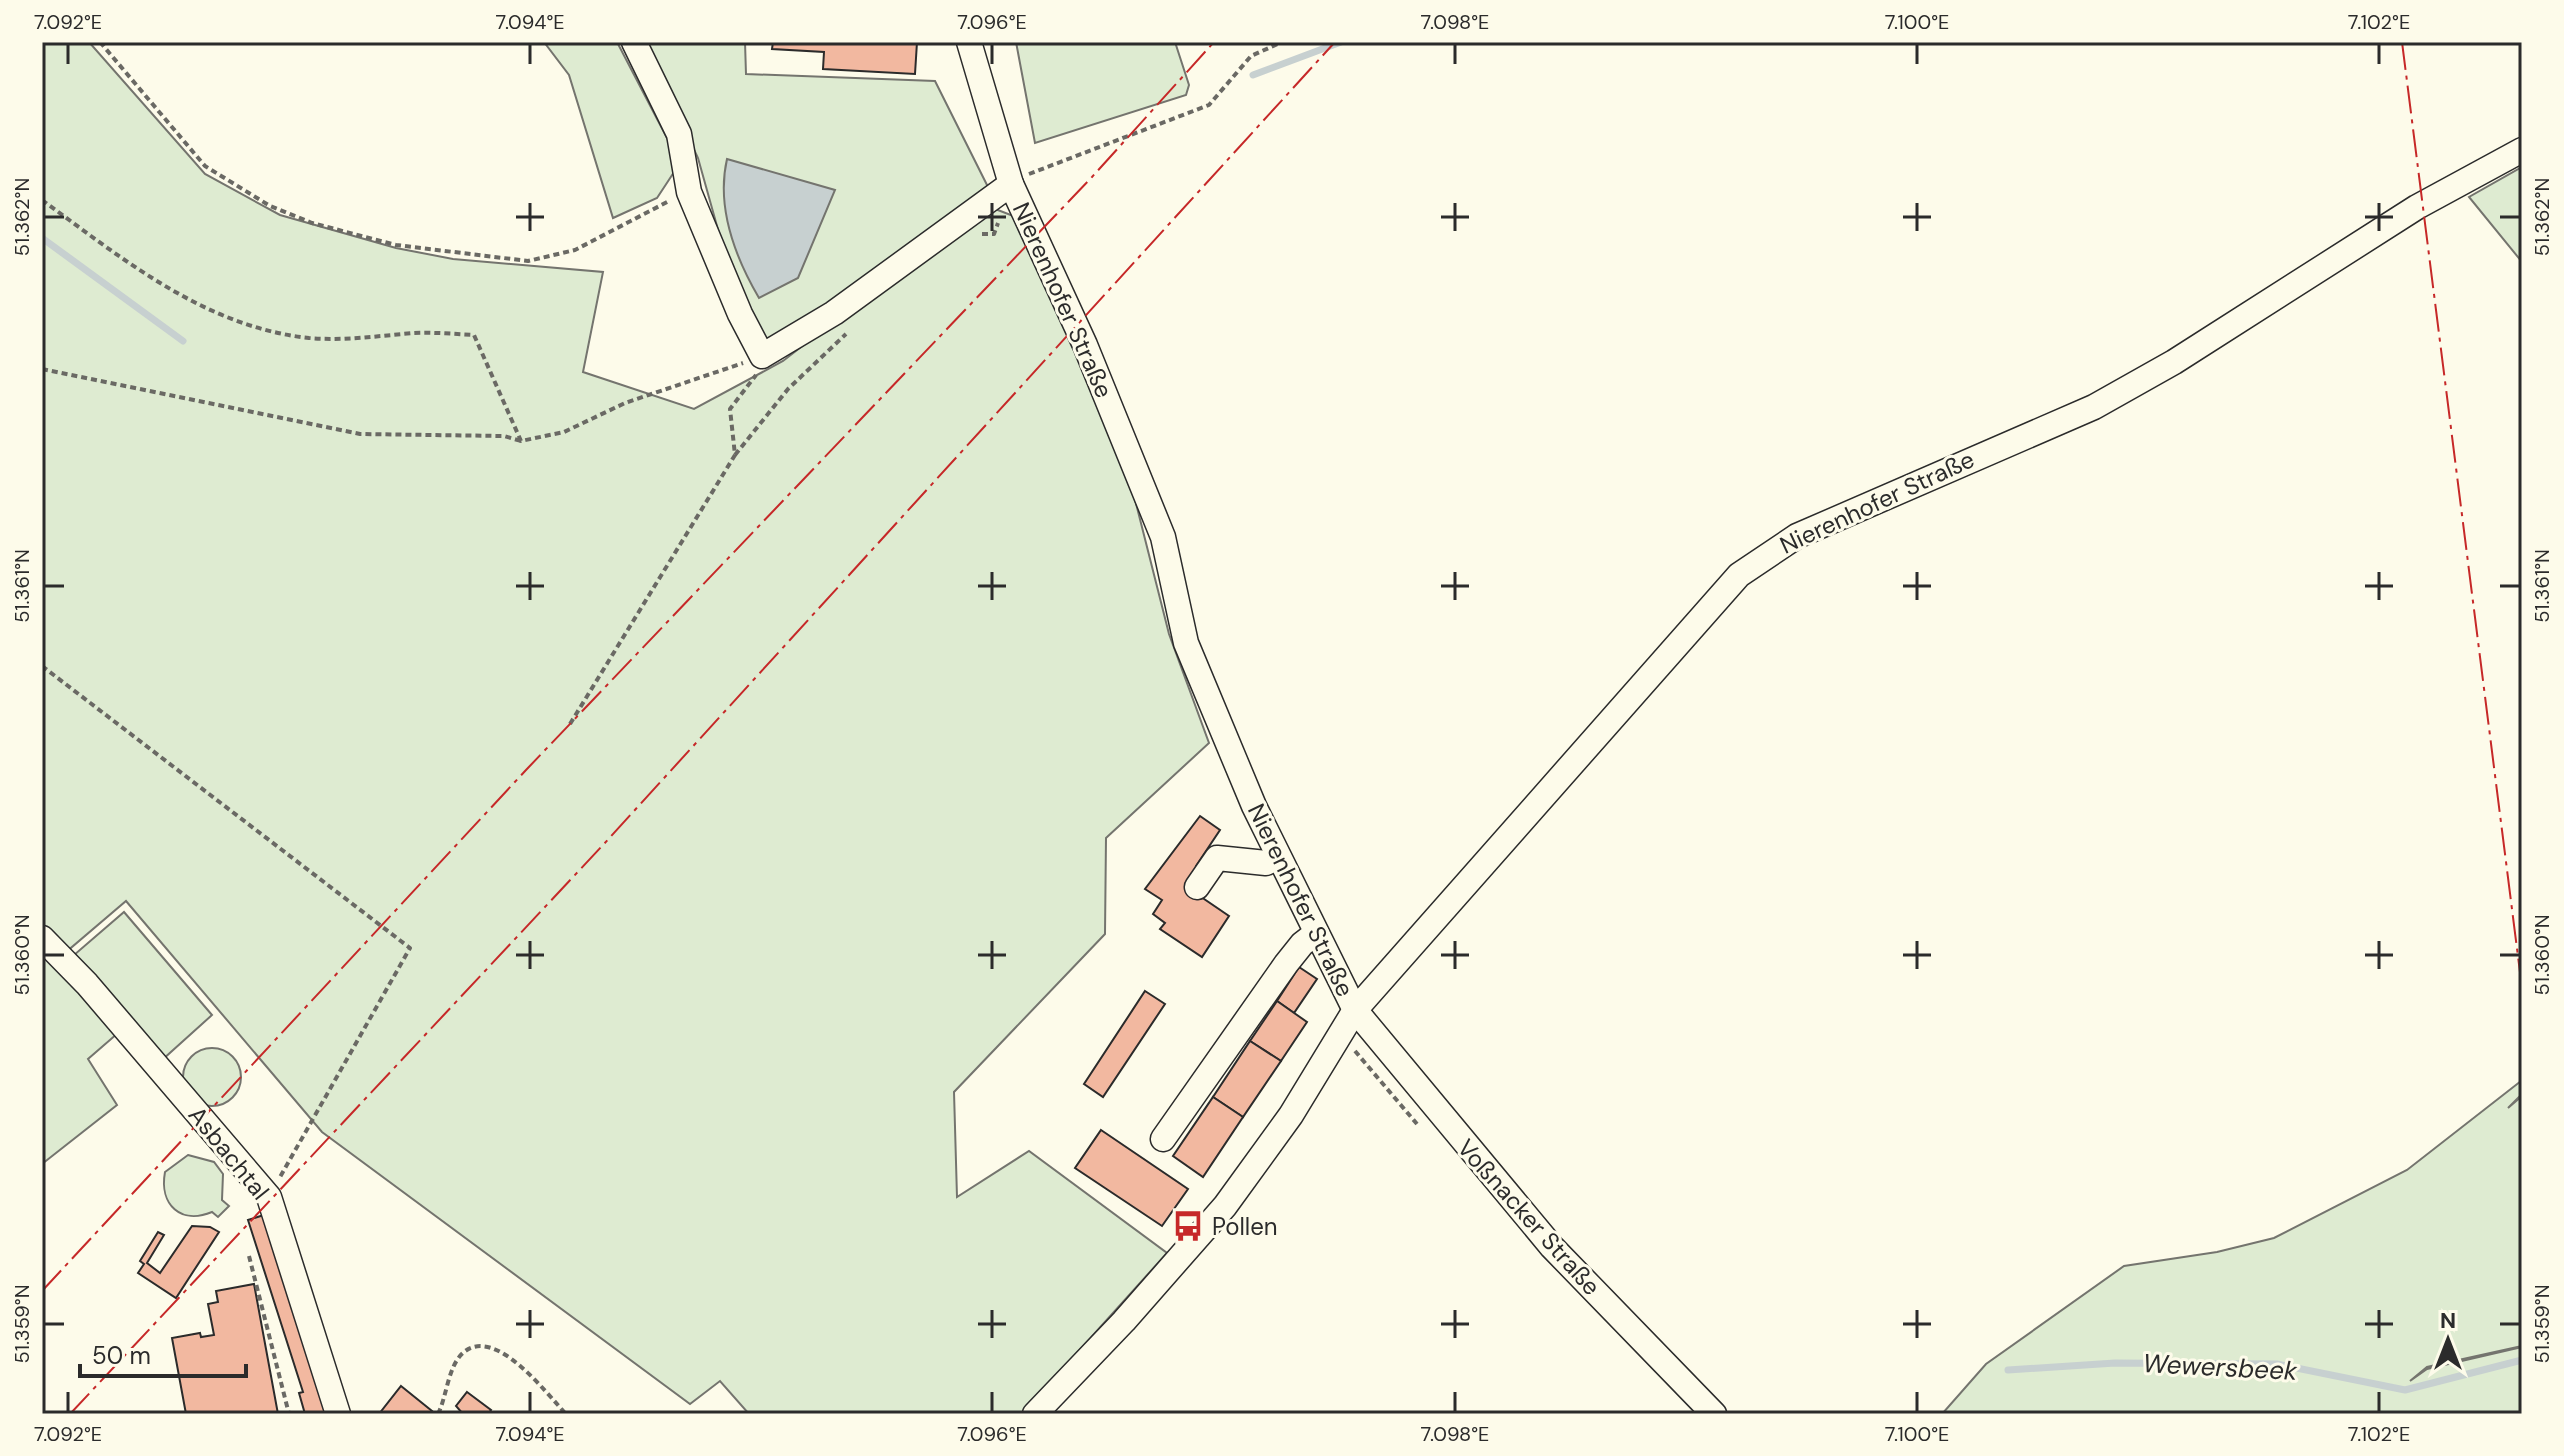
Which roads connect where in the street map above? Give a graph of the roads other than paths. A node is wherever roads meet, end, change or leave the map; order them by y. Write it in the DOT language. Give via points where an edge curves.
graph roads {
  1 [pos="634,42"];
  2 [pos="969,42"];
  3 [pos="2522,150"];
  4 [pos="1013,188"];
  5 [pos="1278,857"];
  6 [pos="1197,887"];
  7 [pos="1315,934"];
  8 [pos="42,938"];
  9 [pos="1355,1010"];
  10 [pos="1163,1139"];
  11 [pos="338,1414"];
  12 [pos="1035,1414"];
  13 [pos="1714,1414"];
  1 -- 4 [label="street, Nierenhofer Straße" via="679,134 689,192 762,356 834,313"];
  2 -- 4 [label="street"];
  3 -- 9 [label="street, Nierenhofer Straße" via="2417,207 2094,407 1873,501 1766,554 1739,575 1629,695"];
  4 -- 5 [label="street, Nierenhofer Straße" via="1085,345 1163,537 1186,643"];
  5 -- 6 [label="street" via="1266,863 1217,858"];
  5 -- 7 [label="street, Nierenhofer Straße"];
  7 -- 9 [label="street, Nierenhofer Straße"];
  7 -- 10 [label="street" via="1286,964"];
  8 -- 11 [label="street, Asbachtal" via="269,1197"];
  9 -- 12 [label="street, Nierenhofer Straße" via="1291,1115 1225,1206"];
  9 -- 13 [label="street, Voßnacker Straße" via="1552,1247"];
}
